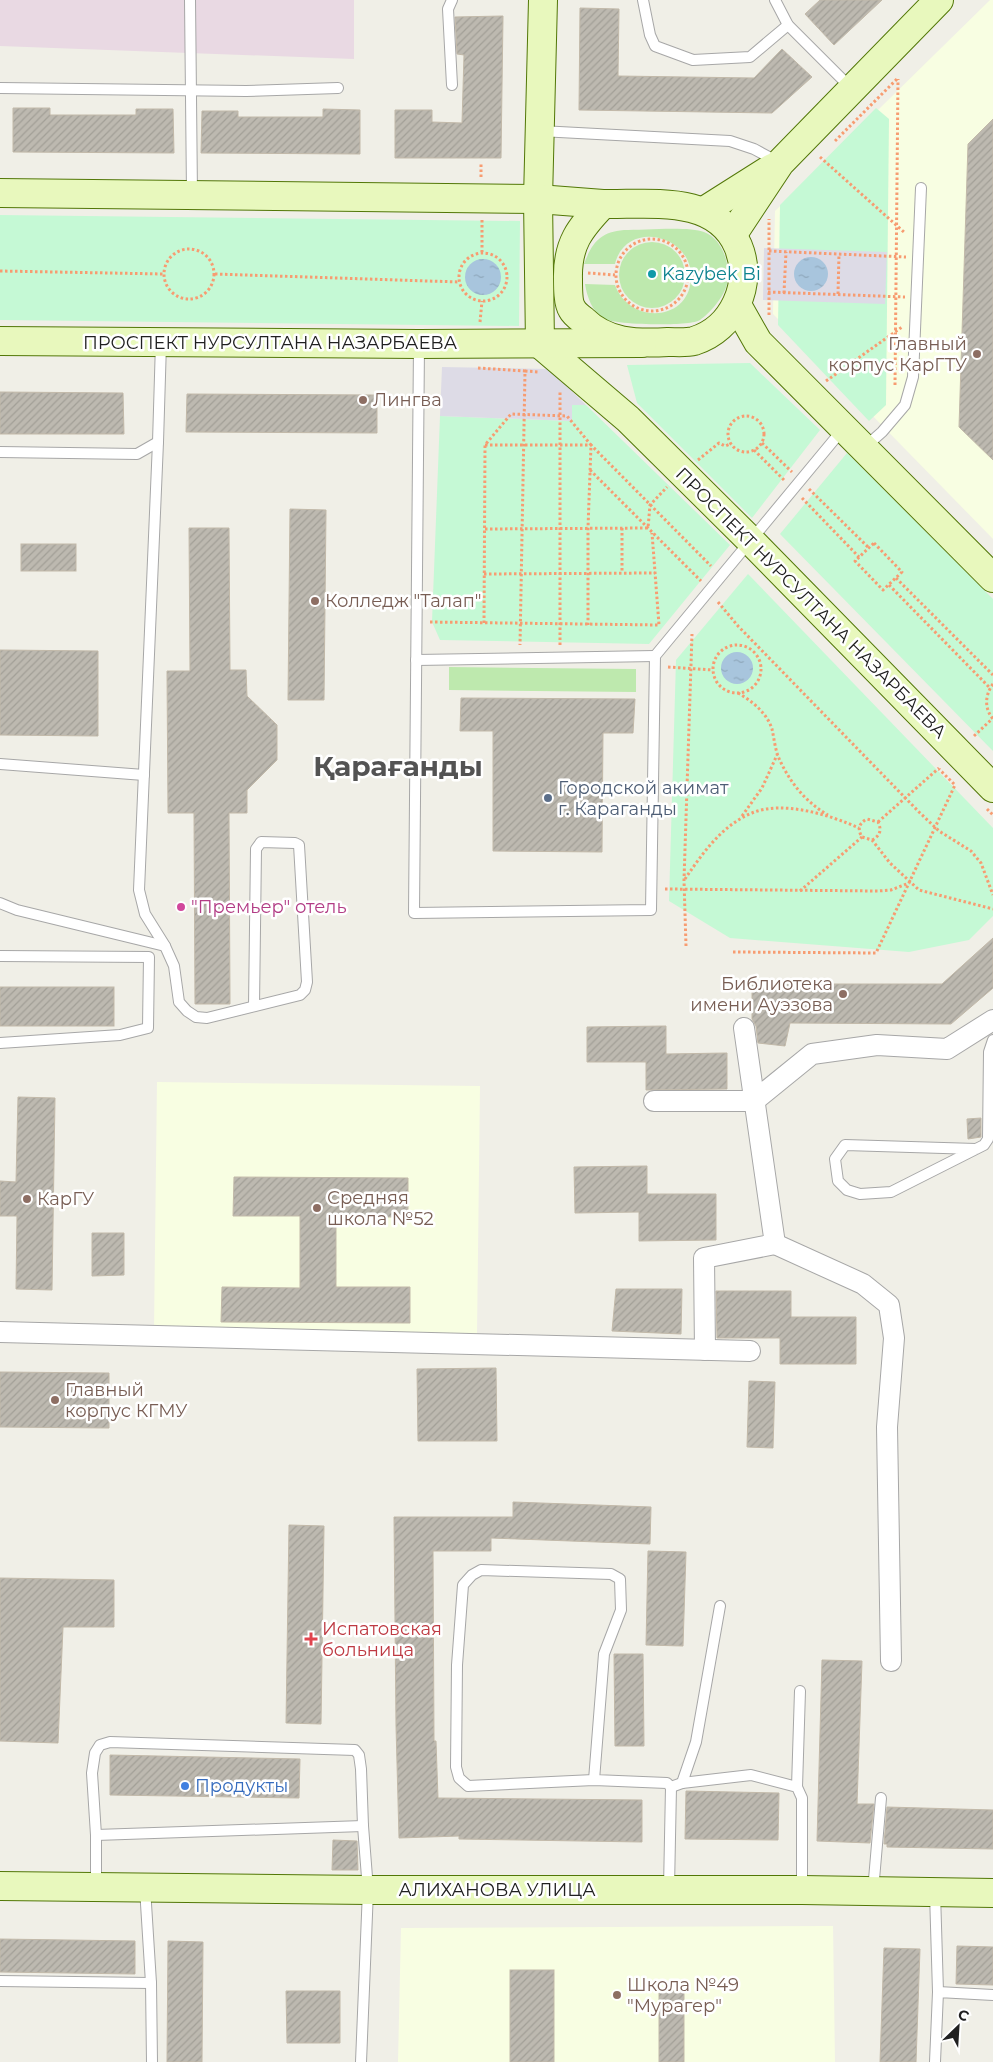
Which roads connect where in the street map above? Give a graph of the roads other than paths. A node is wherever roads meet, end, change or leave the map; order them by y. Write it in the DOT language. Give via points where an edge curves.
graph roads {
  1 [pos="190,0"];
  2 [pos="452,0"];
  3 [pos="542,0"];
  4 [pos="643,0"];
  5 [pos="775,0"];
  6 [pos="939,0"];
  7 [pos="788,25"];
  8 [pos="452,85"];
  9 [pos="0,88"];
  10 [pos="338,88"];
  11 [pos="851,88"];
  12 [pos="190,90"];
  13 [pos="539,131"];
  14 [pos="780,163"];
  15 [pos="921,188"];
  16 [pos="0,193"];
  17 [pos="192,196"];
  18 [pos="538,199"];
  19 [pos="604,204"];
  20 [pos="704,211"];
  21 [pos="733,234"];
  22 [pos="737,305"];
  23 [pos="571,308"];
  24 [pos="0,341"];
  25 [pos="161,342"];
  26 [pos="642,343"];
  27 [pos="419,344"];
  28 [pos="540,344"];
  29 [pos="580,344"];
  30 [pos="628,419"];
  31 [pos="844,428"];
  32 [pos="158,442"];
  33 [pos="864,448"];
  34 [pos="0,452"];
  35 [pos="751,541"];
  36 [pos="993,578"];
  37 [pos="416,660"];
  38 [pos="655,661"];
  39 [pos="0,764"];
  40 [pos="144,775"];
  41 [pos="993,788"];
  42 [pos="0,903"];
  43 [pos="165,946"];
  44 [pos="0,956"];
  45 [pos="254,1006"];
  46 [pos="993,1020"];
  47 [pos="744,1028"];
  48 [pos="993,1040"];
  49 [pos="0,1043"];
  50 [pos="991,1087"];
  51 [pos="654,1101"];
  52 [pos="754,1101"];
  53 [pos="976,1148"];
  54 [pos="775,1244"];
  55 [pos="0,1332"];
  56 [pos="705,1350"];
  57 [pos="750,1351"];
  58 [pos="720,1606"];
  59 [pos="891,1661"];
  60 [pos="800,1691"];
  61 [pos="594,1780"];
  62 [pos="682,1783"];
  63 [pos="671,1787"];
  64 [pos="797,1787"];
  65 [pos="881,1798"];
  66 [pos="362,1826"];
  67 [pos="96,1835"];
  68 [pos="0,1886"];
  69 [pos="96,1887"];
  70 [pos="145,1887"];
  71 [pos="368,1890"];
  72 [pos="802,1890"];
  73 [pos="669,1891"];
  74 [pos="873,1892"];
  75 [pos="935,1893"];
  76 [pos="993,1893"];
  77 [pos="0,1981"];
  78 [pos="152,1983"];
  79 [pos="938,1992"];
  80 [pos="993,1995"];
  81 [pos="152,2062"];
  82 [pos="360,2062"];
  83 [pos="935,2062"];
  1 -- 12 [label="lane"];
  2 -- 8 [label="lane" via="448,8"];
  3 -- 13 [label="main road"];
  4 -- 7 [label="lane" via="655,46 693,60 750,57"];
  5 -- 7 [label="lane"];
  6 -- 11 [label="main road"];
  7 -- 11 [label="lane"];
  9 -- 12 [label="lane"];
  10 -- 12 [label="lane"];
  11 -- 14 [label="main road"];
  12 -- 17 [label="lane"];
  13 -- 14 [label="lane" via="730,141"];
  13 -- 18 [label="main road"];
  14 -- 20 [label="main road"];
  14 -- 21 [label="main road"];
  15 -- 33 [label="lane" via="913,377 904,405"];
  16 -- 17 [label="main road"];
  17 -- 18 [label="main road"];
  18 -- 19 [label="main road"];
  18 -- 28 [label="main road"];
  19 -- 20 [label="main road" via="688,206"];
  19 -- 23 [label="main road" via="576,236 567,261"];
  20 -- 21 [label="main road"];
  21 -- 22 [label="main road" via="744,268 743,287"];
  22 -- 26 [label="main road" via="726,321 693,341"];
  22 -- 31 [label="main road" via="758,342"];
  23 -- 26 [label="main road" via="590,327 607,337"];
  23 -- 29 [label="main road, ПРОСПЕКТ НУРСУЛТАНА НАЗАРБАЕВА"];
  24 -- 25 [label="main road, ПРОСПЕКТ НУРСУЛТАНА НАЗАРБАЕВА"];
  25 -- 27 [label="main road, ПРОСПЕКТ НУРСУЛТАНА НАЗАРБАЕВА"];
  25 -- 32 [label="lane"];
  26 -- 29 [label="main road"];
  27 -- 28 [label="main road, ПРОСПЕКТ НУРСУЛТАНА НАЗАРБАЕВА"];
  27 -- 37 [label="lane"];
  28 -- 29 [label="main road"];
  28 -- 30 [label="main road, ПРОСПЕКТ НУРСУЛТАНА НАЗАРБАЕВА"];
  29 -- 30 [label="main road, ПРОСПЕКТ НУРСУЛТАНА НАЗАРБАЕВА"];
  30 -- 35 [label="main road, ПРОСПЕКТ НУРСУЛТАНА НАЗАРБАЕВА"];
  31 -- 33 [label="main road"];
  31 -- 35 [label="lane"];
  32 -- 34 [label="lane" via="137,454"];
  32 -- 40 [label="lane"];
  33 -- 36 [label="main road"];
  35 -- 38 [label="lane"];
  35 -- 41 [label="main road, ПРОСПЕКТ НУРСУЛТАНА НАЗАРБАЕВА"];
  37 -- 38 [label="lane" via="560,658"];
  37 -- 38 [label="lane" via="414,913 651,910"];
  39 -- 40 [label="lane"];
  40 -- 43 [label="lane" via="139,890 145,914"];
  42 -- 43 [label="lane"];
  43 -- 45 [label="lane" via="174,966 178,1002 187,1011 196,1017 207,1018"];
  44 -- 49 [label="lane" via="149,958 148,1028 120,1034"];
  45 -- 45 [label="lane" via="300,995 305,990 307,973 300,850 296,843 261,842 256,849"];
  46 -- 52 [label="street" via="946,1049 877,1045 812,1054"];
  47 -- 52 [label="street"];
  48 -- 50 [label="lane" via="989,1052"];
  50 -- 53 [label="lane" via="988,1139"];
  51 -- 52 [label="street"];
  52 -- 54 [label="street"];
  53 -- 53 [label="lane" via="891,1192 860,1194 847,1190 838,1182 835,1159 845,1145"];
  54 -- 56 [label="street" via="704,1258"];
  54 -- 59 [label="street" via="863,1284 888,1305 894,1338 887,1427"];
  55 -- 56 [label="street"];
  56 -- 57 [label="street"];
  58 -- 62 [label="lane" via="696,1742"];
  60 -- 64 [label="lane"];
  61 -- 61 [label="lane" via="604,1654 621,1610 620,1579 611,1574 582,1572 481,1570 472,1574 464,1586 457,1665 456,1767 459,1778 468,1786"];
  61 -- 63 [label="lane" via="661,1782"];
  62 -- 63 [label="lane"];
  62 -- 64 [label="lane" via="751,1775"];
  63 -- 73 [label="lane"];
  64 -- 72 [label="lane" via="802,1798"];
  65 -- 74 [label="lane"];
  66 -- 67 [label="lane"];
  66 -- 67 [label="lane" via="360,1762 359,1755 352,1749 110,1742 100,1745 95,1753 92,1773"];
  66 -- 71 [label="lane"];
  67 -- 69 [label="lane"];
  68 -- 69 [label="main road, АЛИХАНОВА УЛИЦА"];
  69 -- 70 [label="main road, АЛИХАНОВА УЛИЦА"];
  70 -- 71 [label="main road, АЛИХАНОВА УЛИЦА"];
  70 -- 78 [label="lane"];
  71 -- 73 [label="main road, АЛИХАНОВА УЛИЦА"];
  71 -- 82 [label="lane"];
  72 -- 73 [label="main road, АЛИХАНОВА УЛИЦА"];
  72 -- 74 [label="main road, АЛИХАНОВА УЛИЦА"];
  74 -- 75 [label="main road, АЛИХАНОВА УЛИЦА"];
  75 -- 76 [label="main road, АЛИХАНОВА УЛИЦА"];
  75 -- 79 [label="lane"];
  77 -- 78 [label="lane"];
  78 -- 81 [label="lane"];
  79 -- 80 [label="lane"];
  79 -- 83 [label="lane"];
}
